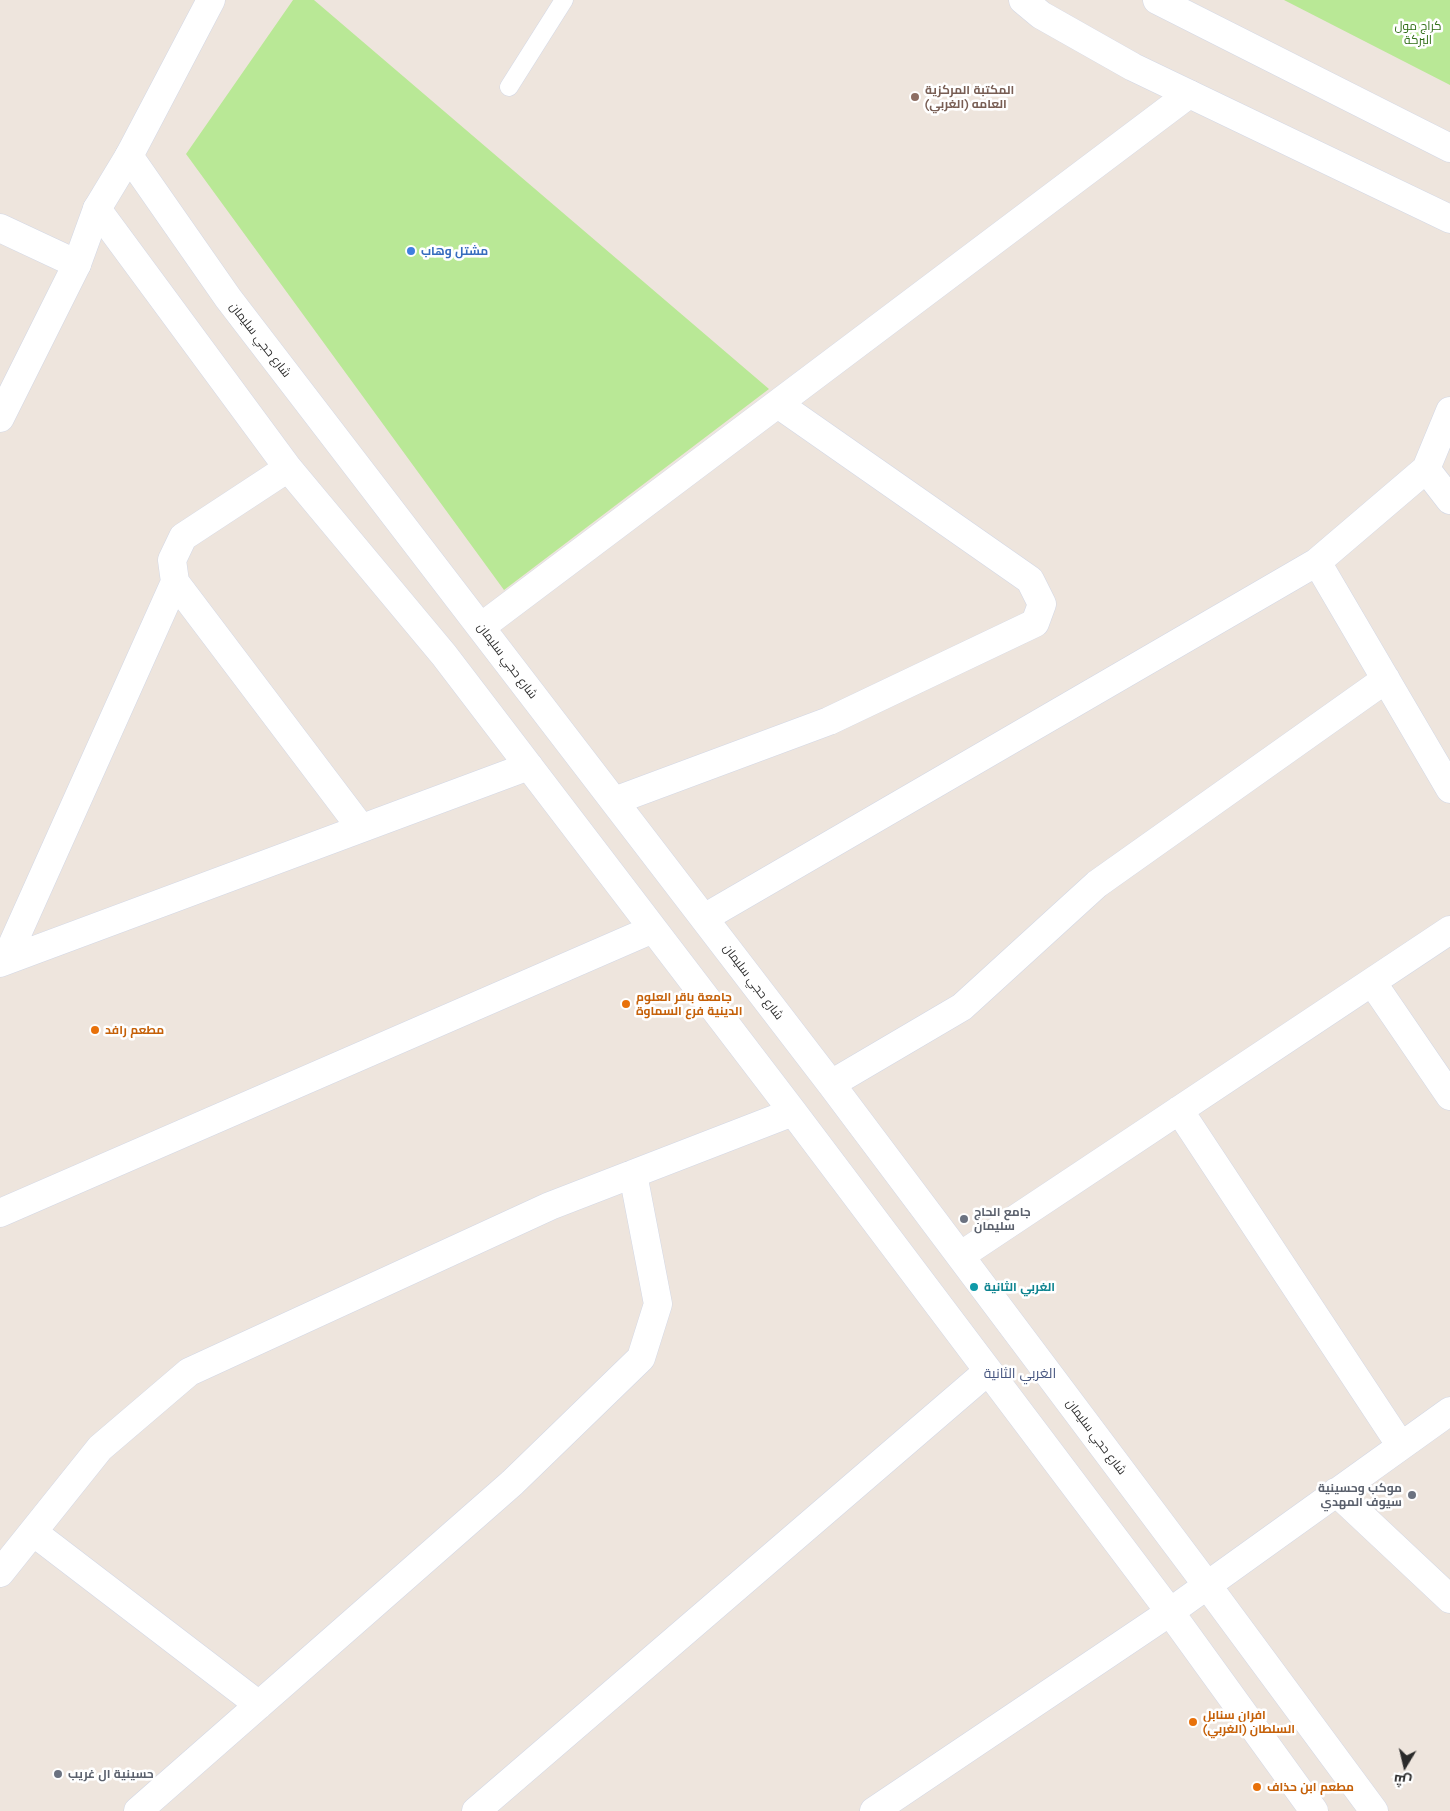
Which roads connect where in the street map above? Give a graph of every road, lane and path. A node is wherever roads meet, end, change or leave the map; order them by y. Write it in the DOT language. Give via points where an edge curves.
graph roads {
  1 [pos="211,0"];
  2 [pos="564,0"];
  3 [pos="1023,0"];
  4 [pos="1157,0"];
  5 [pos="509,88"];
  6 [pos="1189,94"];
  7 [pos="1450,148"];
  8 [pos="129,156"];
  9 [pos="98,209"];
  10 [pos="1450,219"];
  11 [pos="0,228"];
  12 [pos="77,264"];
  13 [pos="778,404"];
  14 [pos="1450,411"];
  15 [pos="0,418"];
  16 [pos="288,468"];
  17 [pos="1426,469"];
  18 [pos="1450,500"];
  19 [pos="1316,562"];
  20 [pos="175,582"];
  21 [pos="481,627"];
  22 [pos="1386,679"];
  23 [pos="528,766"];
  24 [pos="1450,789"];
  25 [pos="614,801"];
  26 [pos="362,828"];
  27 [pos="704,918"];
  28 [pos="653,929"];
  29 [pos="1450,930"];
  30 [pos="2,962"];
  31 [pos="1372,982"];
  32 [pos="831,1084"];
  33 [pos="1450,1096"];
  34 [pos="1179,1110"];
  35 [pos="793,1112"];
  36 [pos="633,1174"];
  37 [pos="0,1213"];
  38 [pos="960,1256"];
  39 [pos="988,1371"];
  40 [pos="1450,1411"];
  41 [pos="1401,1446"];
  42 [pos="1336,1492"];
  43 [pos="33,1532"];
  44 [pos="0,1573"];
  45 [pos="1207,1585"];
  46 [pos="1450,1599"];
  47 [pos="1170,1612"];
  48 [pos="259,1705"];
  49 [pos="889,1807"];
  50 [pos="138,1811"];
  51 [pos="476,1811"];
  52 [pos="1314,1811"];
  53 [pos="1374,1811"];
  1 -- 8 [label="street"];
  2 -- 5 [label="lane"];
  3 -- 6 [label="street" via="1041,15 1125,63"];
  4 -- 7 [label="street"];
  6 -- 10 [label="street"];
  6 -- 13 [label="street"];
  8 -- 9 [label="street"];
  8 -- 21 [label="street, شارع حجي سليمان" via="228,298"];
  9 -- 12 [label="street"];
  9 -- 16 [label="street"];
  11 -- 12 [label="street"];
  12 -- 15 [label="street"];
  13 -- 21 [label="street"];
  13 -- 25 [label="street" via="1030,580 1042,604 1035,623 829,721"];
  14 -- 17 [label="street"];
  16 -- 20 [label="street" via="183,537 172,560"];
  16 -- 23 [label="street" via="444,655"];
  17 -- 18 [label="street"];
  17 -- 19 [label="street"];
  19 -- 22 [label="street"];
  19 -- 27 [label="street"];
  20 -- 26 [label="street"];
  20 -- 30 [label="street"];
  21 -- 25 [label="street, شارع حجي سليمان"];
  22 -- 24 [label="street"];
  22 -- 32 [label="street" via="1097,884 962,1007"];
  23 -- 26 [label="street"];
  23 -- 28 [label="street"];
  25 -- 27 [label="street, شارع حجي سليمان"];
  26 -- 30 [label="street"];
  27 -- 32 [label="street, شارع حجي سليمان"];
  28 -- 35 [label="street"];
  28 -- 37 [label="street"];
  29 -- 31 [label="street"];
  31 -- 33 [label="street"];
  31 -- 34 [label="street"];
  32 -- 38 [label="street, شارع حجي سليمان"];
  34 -- 38 [label="street"];
  34 -- 41 [label="street"];
  35 -- 36 [label="street"];
  35 -- 39 [label="street"];
  36 -- 43 [label="street" via="550,1206 189,1372 100,1448"];
  36 -- 48 [label="street" via="658,1304 641,1358 512,1483"];
  38 -- 45 [label="street, شارع حجي سليمان"];
  39 -- 47 [label="street"];
  39 -- 51 [label="street"];
  40 -- 41 [label="street"];
  41 -- 42 [label="street"];
  42 -- 45 [label="street"];
  42 -- 46 [label="street"];
  43 -- 44 [label="street"];
  43 -- 48 [label="street"];
  45 -- 47 [label="street"];
  45 -- 53 [label="street, شارع حجي سليمان"];
  47 -- 49 [label="street"];
  47 -- 52 [label="street"];
  48 -- 50 [label="street"];
}
